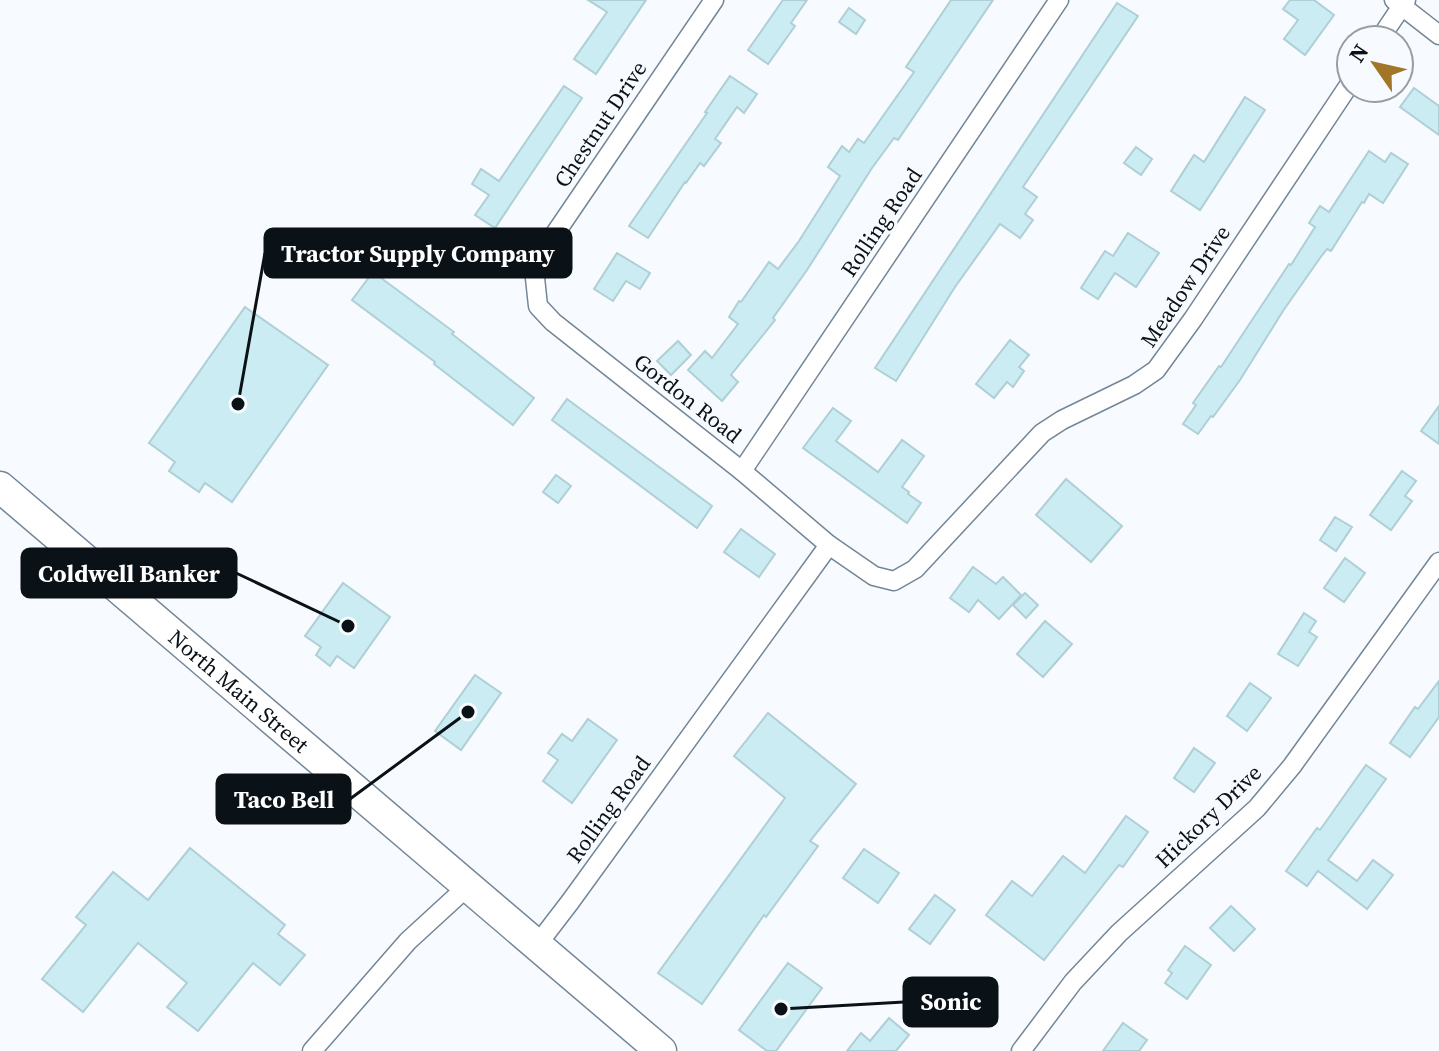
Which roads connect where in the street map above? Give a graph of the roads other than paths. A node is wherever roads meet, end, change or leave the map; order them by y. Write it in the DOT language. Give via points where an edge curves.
graph roads {
  1 [pos="714,0"];
  2 [pos="1059,0"];
  3 [pos="1400,2"];
  4 [pos="1388,24"];
  5 [pos="1439,35"];
  6 [pos="1336,104"];
  7 [pos="535,278"];
  8 [pos="742,471"];
  9 [pos="0,487"];
  10 [pos="829,545"];
  11 [pos="1439,562"];
  12 [pos="468,886"];
  13 [pos="537,945"];
  14 [pos="312,1051"];
  15 [pos="661,1051"];
  16 [pos="1021,1051"];
  1 -- 7 [label="street, Chestnut Drive" via="548,244"];
  2 -- 8 [label="street, Rolling Road"];
  3 -- 4 [label="street"];
  3 -- 5 [label="street"];
  6 -- 10 [label="street, Meadow Drive" via="1156,370 1042,433 915,569 894,581 874,576"];
  7 -- 8 [label="street, Gordon Road" via="538,306 553,322"];
  8 -- 10 [label="street, Gordon Road"];
  9 -- 12 [label="highway, North Main Street"];
  10 -- 13 [label="street, Rolling Road"];
  11 -- 16 [label="street, Hickory Drive" via="1257,808 1119,933 1073,982"];
  12 -- 13 [label="highway, North Main Street"];
  12 -- 14 [label="street" via="408,941"];
  13 -- 15 [label="highway, North Main Street"];
}
